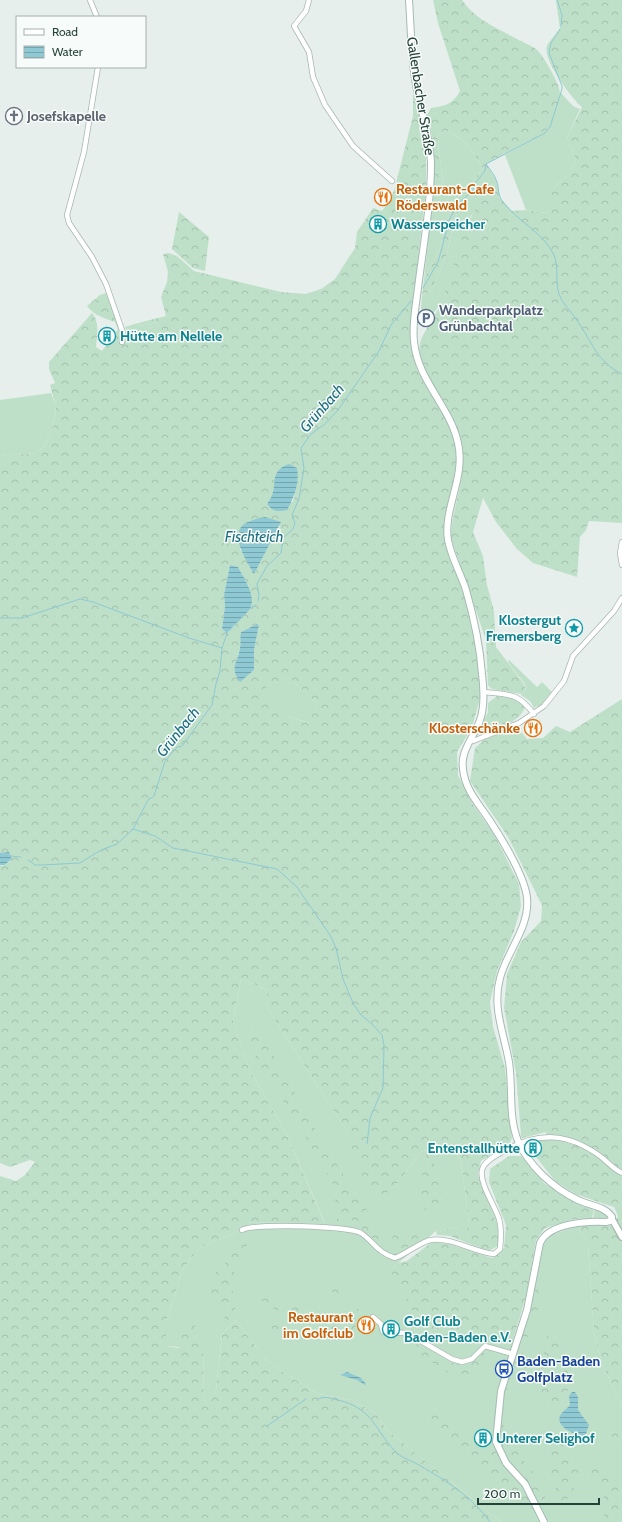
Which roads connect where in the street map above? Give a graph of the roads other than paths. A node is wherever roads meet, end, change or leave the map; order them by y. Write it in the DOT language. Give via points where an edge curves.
graph roads {
  1 [pos="90,0"];
  2 [pos="309,0"];
  3 [pos="409,0"];
  4 [pos="98,16"];
  5 [pos="98,68"];
  6 [pos="392,181"];
  7 [pos="122,342"];
  8 [pos="622,542"];
  9 [pos="622,565"];
  10 [pos="622,598"];
  11 [pos="484,692"];
  12 [pos="534,714"];
  13 [pos="470,740"];
  14 [pos="520,1144"];
  15 [pos="622,1173"];
  16 [pos="612,1219"];
  17 [pos="242,1230"];
  18 [pos="622,1237"];
  19 [pos="373,1317"];
  20 [pos="513,1354"];
  21 [pos="544,1522"];
  1 -- 4 [label="street"];
  2 -- 6 [label="street" via="306,11 294,26 309,52 318,90 325,105 353,146"];
  3 -- 11 [label="main road, Gallenbacher Straße" via="416,85 431,162 414,340 424,377 453,426 458,444 460,464 448,540 475,626"];
  5 -- 7 [label="street" via="84,152 68,215 70,223 92,257 112,300 123,332"];
  8 -- 9 [label="street"];
  10 -- 12 [label="street" via="614,611 573,656 560,687"];
  11 -- 12 [label="street" via="518,697 525,701"];
  11 -- 13 [label="main road, Gallenbacher Straße" via="481,715"];
  12 -- 13 [label="street" via="498,732"];
  13 -- 14 [label="main road, Gallenbacher Straße" via="462,766 468,790 507,850 524,883 527,895 524,924 499,980 497,1007 508,1060 514,1128"];
  14 -- 15 [label="street" via="546,1137 562,1137 581,1144"];
  14 -- 16 [label="main road, Gallenbacher Straße" via="540,1172 559,1189 578,1200 606,1210 612,1215"];
  14 -- 17 [label="street" via="489,1160 482,1170 483,1181 499,1219 502,1235 500,1249 494,1254 447,1240 430,1240 395,1258 379,1251 360,1233 343,1228 290,1225"];
  16 -- 18 [label="street"];
  16 -- 20 [label="main road" via="606,1222 580,1222 543,1237 527,1310"];
  19 -- 20 [label="street" via="381,1324 383,1332 406,1333 462,1362 472,1359 485,1346"];
  20 -- 21 [label="main road" via="501,1391 496,1442 506,1463 525,1484"];
}
